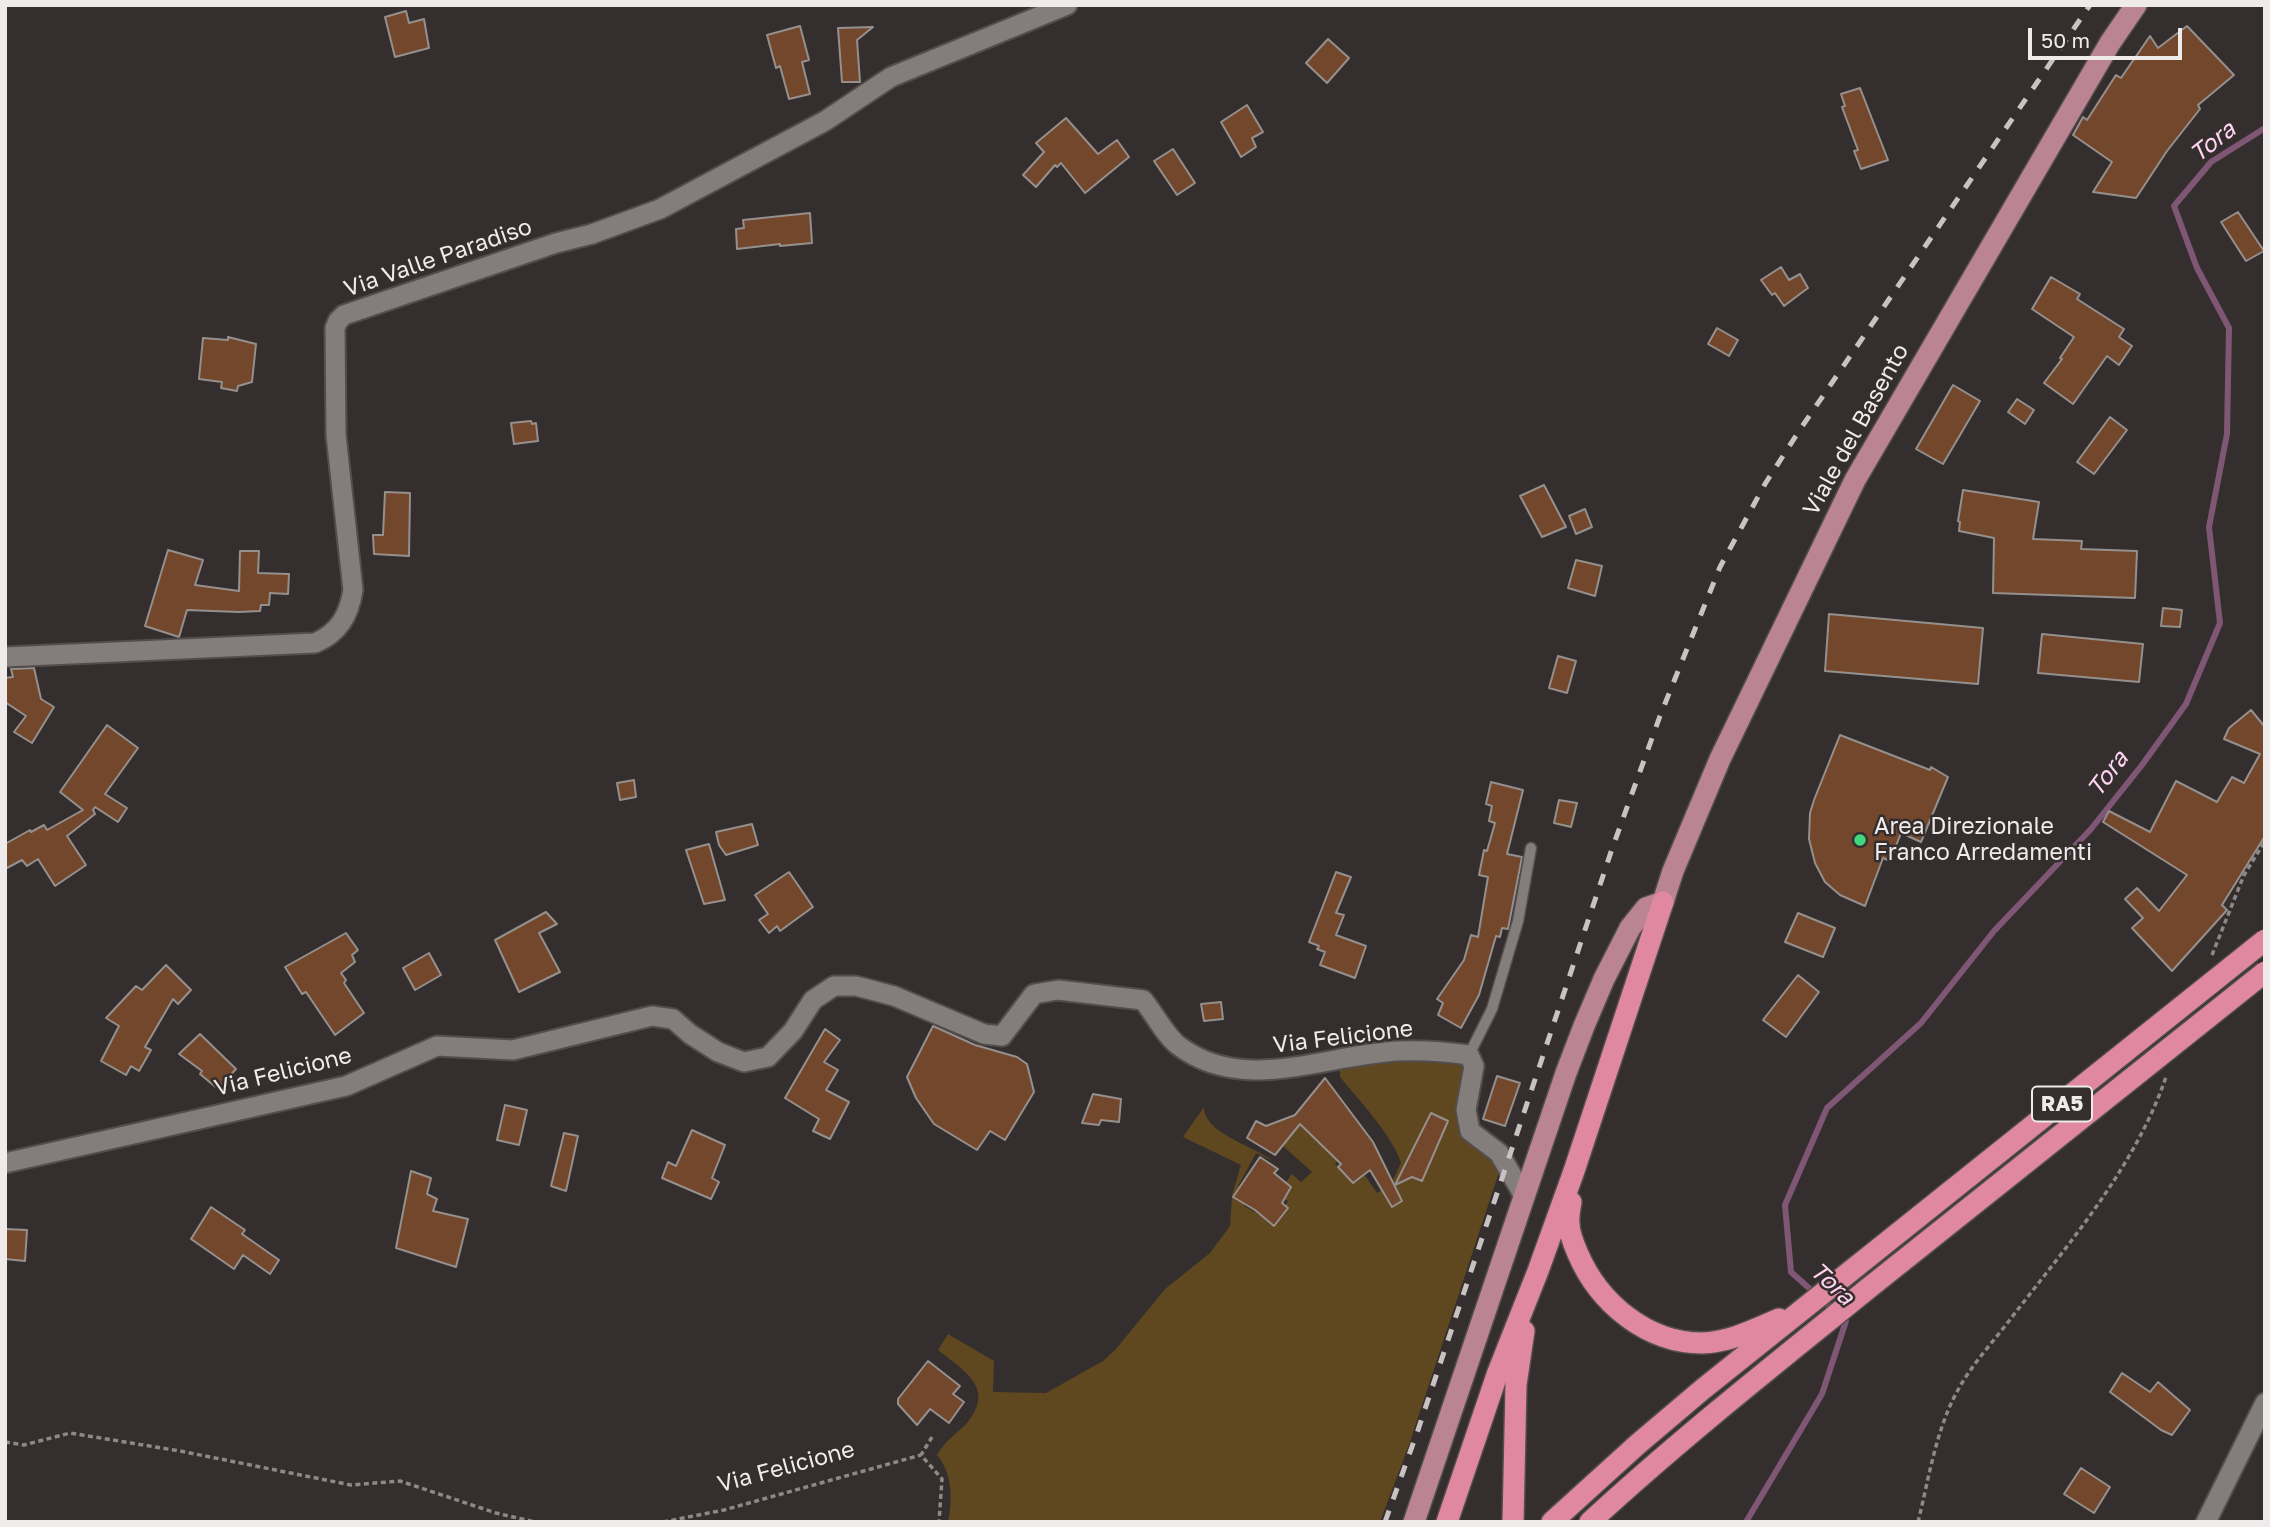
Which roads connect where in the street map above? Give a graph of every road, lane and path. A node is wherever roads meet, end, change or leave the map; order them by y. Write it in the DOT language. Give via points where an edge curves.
graph roads {
  1 [pos="1067,5"];
  2 [pos="2136,5"];
  3 [pos="5,657"];
  4 [pos="2265,841"];
  5 [pos="1531,848"];
  6 [pos="1663,902"];
  7 [pos="2265,940"];
  8 [pos="2210,959"];
  9 [pos="2265,972"];
  10 [pos="1469,1055"];
  11 [pos="2167,1075"];
  12 [pos="5,1163"];
  13 [pos="1574,1171"];
  14 [pos="1524,1196"];
  15 [pos="1538,1271"];
  16 [pos="1806,1307"];
  17 [pos="2265,1403"];
  18 [pos="932,1437"];
  19 [pos="5,1442"];
  20 [pos="921,1455"];
  21 [pos="535,1522"];
  22 [pos="663,1522"];
  23 [pos="939,1522"];
  24 [pos="1414,1522"];
  25 [pos="1447,1522"];
  26 [pos="1513,1522"];
  27 [pos="1552,1522"];
  28 [pos="1590,1522"];
  29 [pos="1918,1522"];
  30 [pos="2206,1522"];
  1 -- 3 [label="street, Via Valle Paradiso" via="902,72 825,121 660,209 344,315 335,328 336,435 353,590 342,622 326,639"];
  2 -- 6 [label="main road, Viale del Basento" via="1855,480 1720,759"];
  4 -- 8 [label="path" via="2245,875"];
  5 -- 10 [label="lane" via="1518,921 1492,1009"];
  6 -- 13 [label="highway"];
  6 -- 14 [label="main road" via="1640,914 1604,979"];
  7 -- 16 [label="highway, RA5, bridge"];
  9 -- 28 [label="highway, RA5, bridge" via="1779,1360 1660,1457"];
  10 -- 12 [label="street, Via Felicione" via="1399,1051 1256,1070 1199,1059 1176,1045 1143,1000 1128,996 1058,990 1034,993 1002,1036 984,1034 894,996 856,986 834,986 813,1000 793,1031 768,1057 744,1062 709,1046 673,1019 652,1016 513,1050 437,1046 346,1086"];
  10 -- 14 [label="street" via="1474,1066 1466,1110 1471,1132 1499,1153"];
  11 -- 29 [label="path" via="2156,1107 2091,1215 1958,1390 1942,1428"];
  13 -- 15 [label="highway"];
  13 -- 16 [label="highway" via="1568,1224 1584,1269 1599,1292 1644,1328 1672,1339 1702,1343 1734,1339"];
  14 -- 24 [label="main road"];
  15 -- 25 [label="highway"];
  15 -- 26 [label="highway" via="1516,1385"];
  16 -- 27 [label="highway, RA5" via="1637,1444"];
  17 -- 30 [label="street"];
  18 -- 20 [label="path"];
  19 -- 21 [label="path" via="24,1445 70,1433 351,1485 400,1481"];
  20 -- 22 [label="path, Via Felicione" via="724,1510"];
  20 -- 23 [label="path" via="942,1479"];
}
